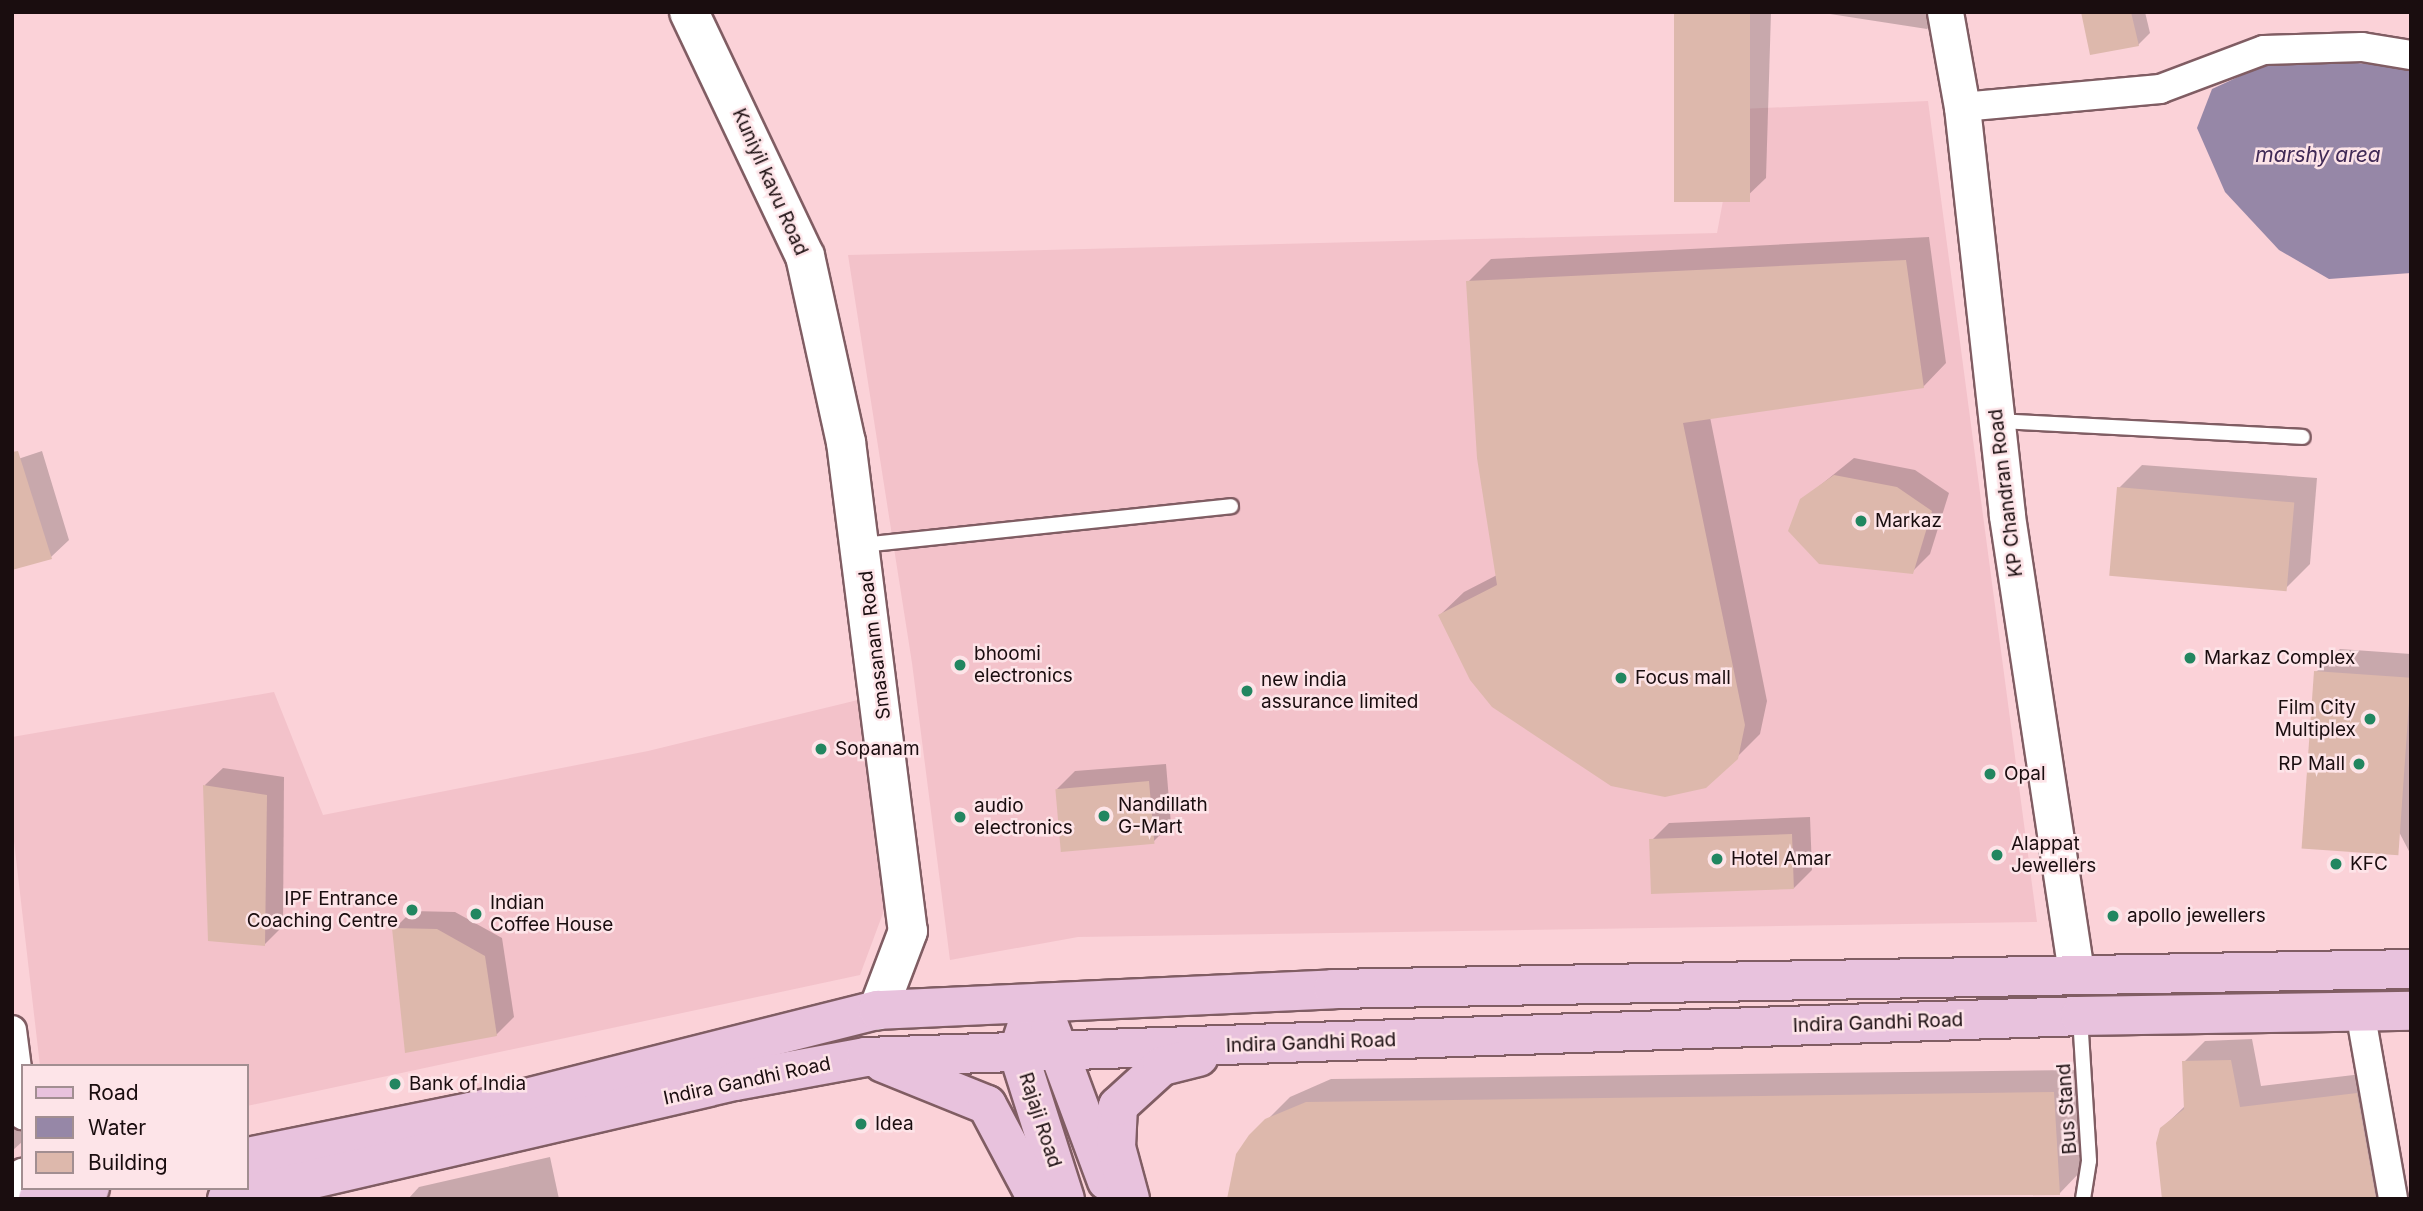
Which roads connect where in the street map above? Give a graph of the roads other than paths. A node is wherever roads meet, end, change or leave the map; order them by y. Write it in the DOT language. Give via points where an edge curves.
graph roads {
  1 [pos="689,12"];
  2 [pos="1945,12"];
  3 [pos="2411,55"];
  4 [pos="1962,107"];
  5 [pos="1998,421"];
  6 [pos="2303,437"];
  7 [pos="846,442"];
  8 [pos="1231,506"];
  9 [pos="863,545"];
  10 [pos="2411,969"];
  11 [pos="2076,972"];
  12 [pos="1035,1002"];
  13 [pos="878,1010"];
  14 [pos="2360,1011"];
  15 [pos="2411,1011"];
  16 [pos="2080,1016"];
  17 [pos="12,1030"];
  18 [pos="1256,1046"];
  19 [pos="1062,1050"];
  20 [pos="1018,1052"];
  21 [pos="866,1057"];
  22 [pos="21,1100"];
  23 [pos="248,1157"];
  24 [pos="80,1190"];
  25 [pos="37,1199"];
  26 [pos="227,1199"];
  27 [pos="1037,1199"];
  28 [pos="1065,1199"];
  29 [pos="1113,1199"];
  30 [pos="1130,1199"];
  31 [pos="2083,1199"];
  32 [pos="2393,1199"];
  1 -- 7 [label="main road, Kuniyil kavu Road" via="804,256"];
  2 -- 4 [label="street, KP Chandran Road"];
  3 -- 4 [label="street" via="2362,47 2264,50 2160,89"];
  4 -- 5 [label="street, KP Chandran Road"];
  5 -- 6 [label="lane"];
  5 -- 11 [label="street, KP Chandran Road"];
  7 -- 9 [label="main road, Smasanam Road"];
  8 -- 9 [label="lane"];
  9 -- 13 [label="main road, Smasanam Road" via="908,931"];
  10 -- 11 [label="main road, Indira Gandhi Road"];
  11 -- 12 [label="main road, Indira Gandhi Road"];
  12 -- 13 [label="main road, Indira Gandhi Road"];
  12 -- 19 [label="main road"];
  12 -- 20 [label="main road, Rajaji Road"];
  13 -- 23 [label="main road, Indira Gandhi Road" via="471,1112"];
  14 -- 15 [label="main road, Indira Gandhi Road"];
  14 -- 16 [label="main road, Indira Gandhi Road"];
  14 -- 32 [label="street"];
  16 -- 18 [label="main road, Indira Gandhi Road"];
  16 -- 31 [label="lane, Bus Stand" via="2090,1161"];
  17 -- 22 [label="street"];
  18 -- 19 [label="main road, Indira Gandhi Road"];
  18 -- 30 [label="main road" via="1162,1066 1118,1106 1116,1147"];
  19 -- 20 [label="main road, Indira Gandhi Road"];
  19 -- 29 [label="main road"];
  20 -- 21 [label="main road, Indira Gandhi Road"];
  20 -- 28 [label="main road, Rajaji Road"];
  21 -- 26 [label="main road, Indira Gandhi Road" via="735,1081"];
  21 -- 27 [label="main road" via="987,1105"];
  24 -- 25 [label="main road"];
}
